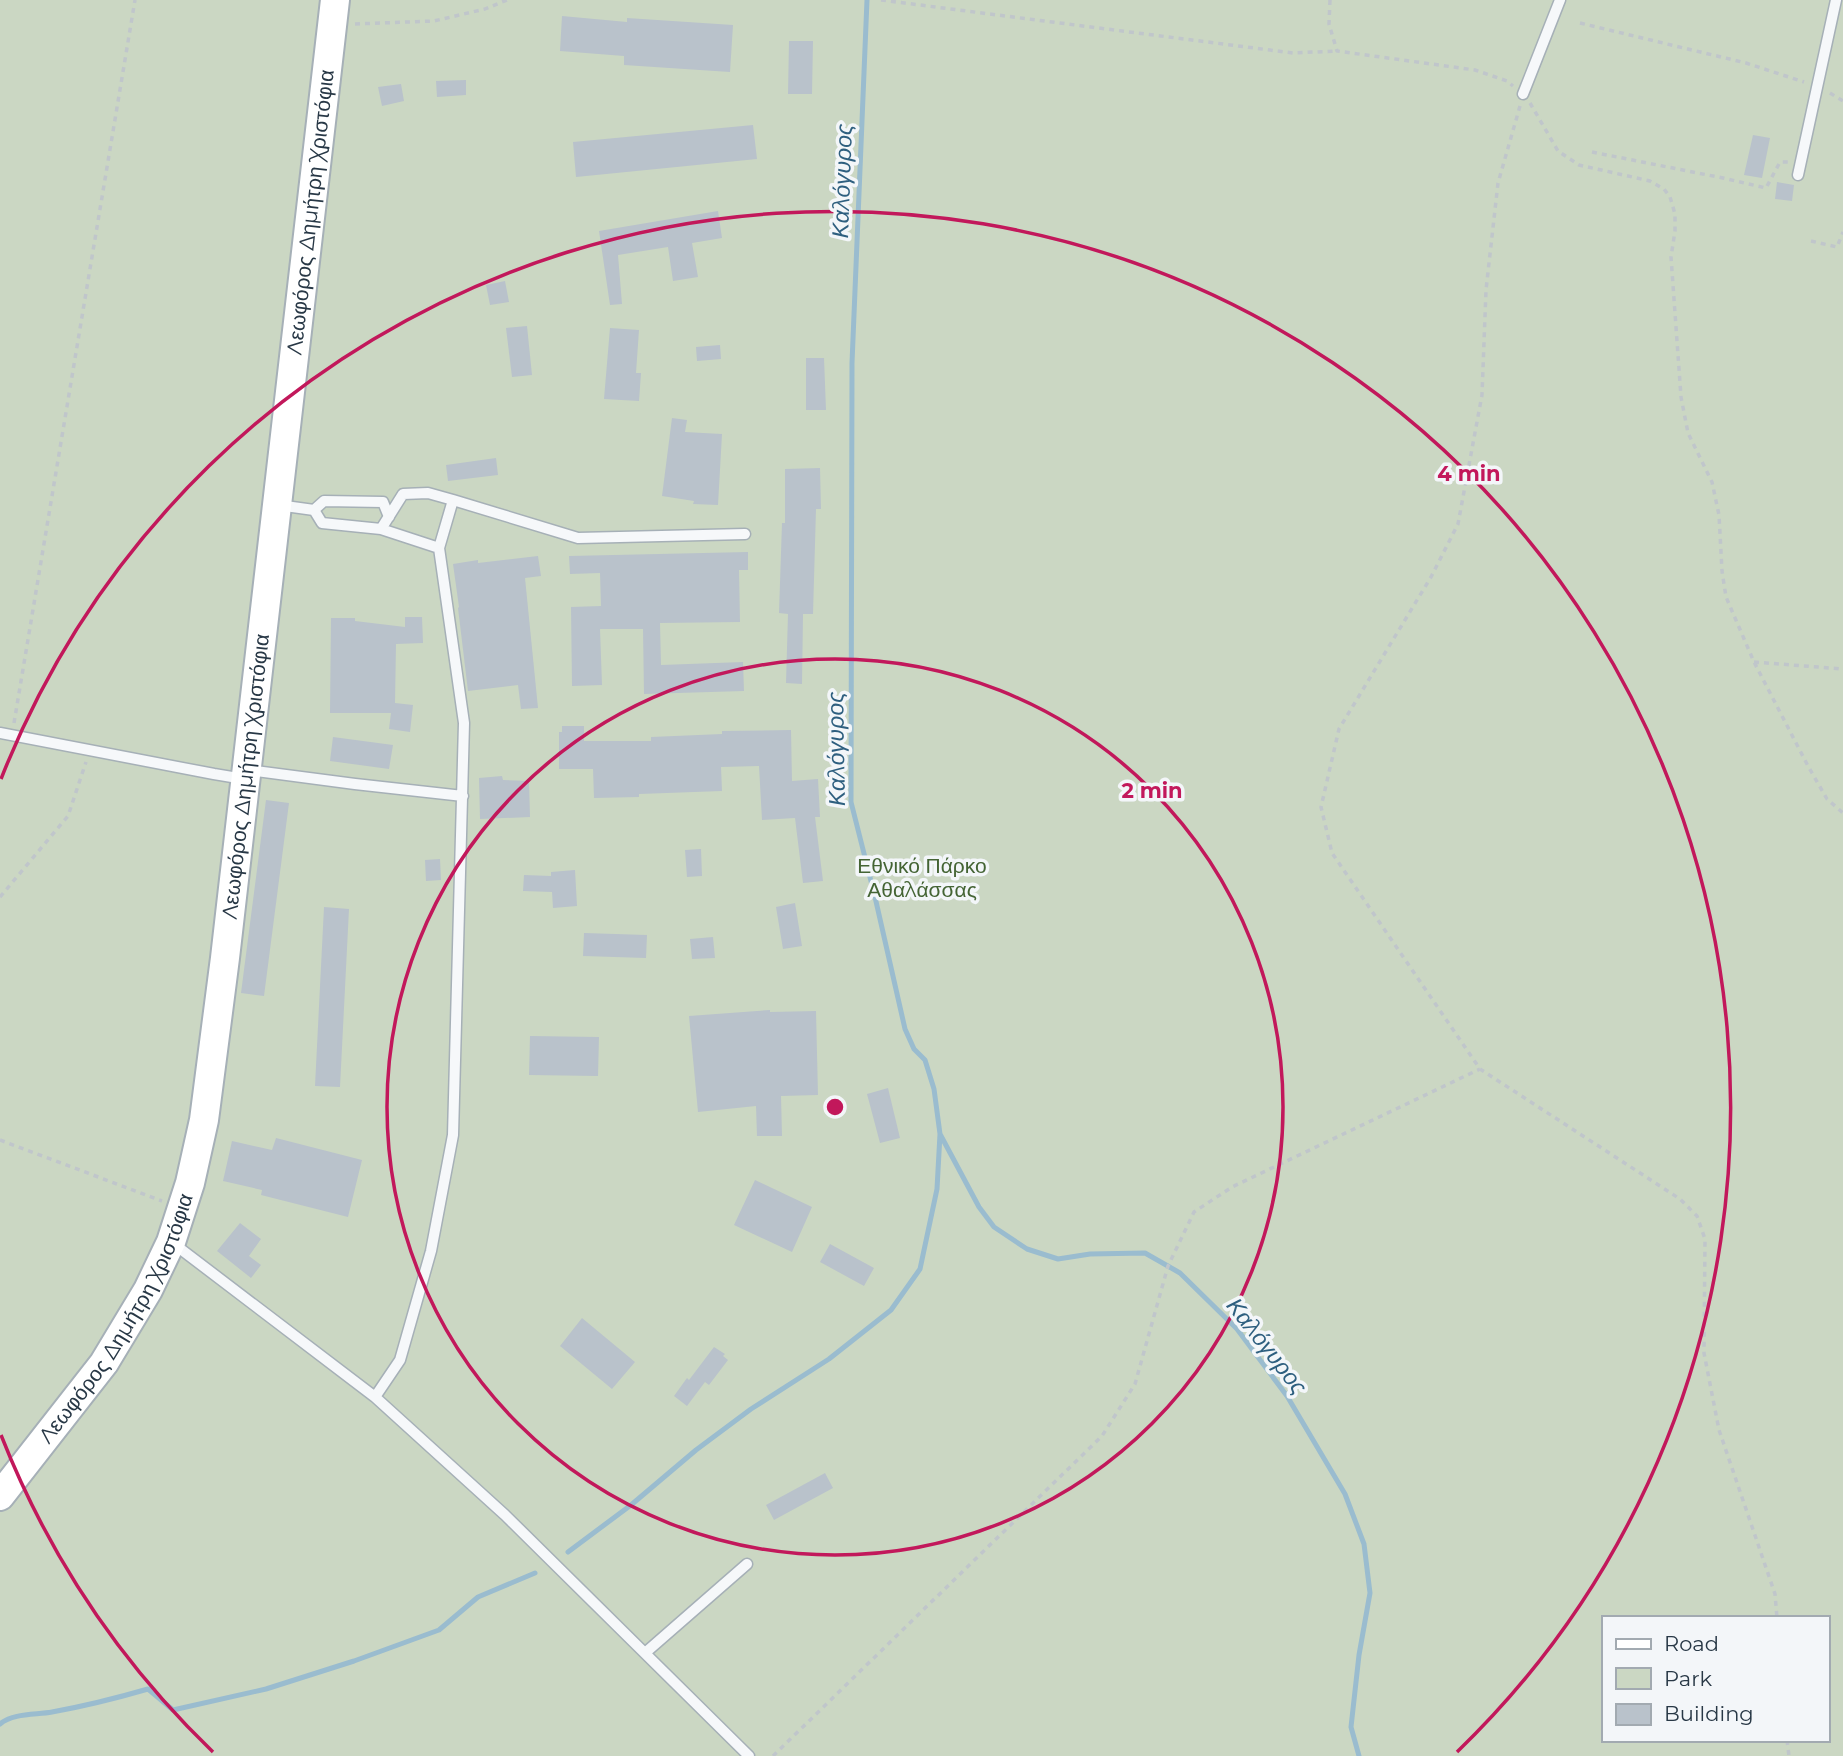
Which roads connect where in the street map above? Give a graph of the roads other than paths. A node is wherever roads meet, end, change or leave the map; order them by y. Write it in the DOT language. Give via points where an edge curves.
graph roads {
  1 [pos="1560,0"];
  2 [pos="1836,0"];
  3 [pos="333,13"];
  4 [pos="1523,94"];
  5 [pos="1798,175"];
  6 [pos="453,500"];
  7 [pos="277,505"];
  8 [pos="314,510"];
  9 [pos="389,517"];
  10 [pos="381,529"];
  11 [pos="745,534"];
  12 [pos="439,548"];
  13 [pos="0,733"];
  14 [pos="247,774"];
  15 [pos="463,796"];
  16 [pos="171,1242"];
  17 [pos="375,1397"];
  18 [pos="0,1496"];
  19 [pos="747,1564"];
  20 [pos="645,1653"];
  21 [pos="749,1756"];
  1 -- 4 [label="lane"];
  2 -- 5 [label="lane"];
  3 -- 7 [label="main road, Λεωφόρος Δημήτρη Χριστόφια"];
  6 -- 9 [label="lane" via="428,493 403,494"];
  6 -- 11 [label="lane" via="578,538"];
  6 -- 12 [label="lane"];
  7 -- 8 [label="lane"];
  7 -- 14 [label="main road, Λεωφόρος Δημήτρη Χριστόφια"];
  8 -- 9 [label="lane" via="324,501 383,502"];
  8 -- 10 [label="lane" via="322,523"];
  9 -- 10 [label="lane"];
  10 -- 12 [label="lane"];
  12 -- 15 [label="lane" via="464,723"];
  13 -- 14 [label="lane" via="214,774"];
  14 -- 15 [label="lane"];
  14 -- 16 [label="main road, Λεωφόρος Δημήτρη Χριστόφια" via="204,1120"];
  15 -- 17 [label="lane" via="453,1135 431,1251 400,1360"];
  16 -- 17 [label="lane"];
  16 -- 18 [label="main road, Λεωφόρος Δημήτρη Χριστόφια" via="104,1363"];
  17 -- 20 [label="lane" via="506,1515"];
  19 -- 20 [label="lane"];
  20 -- 21 [label="lane"];
}
